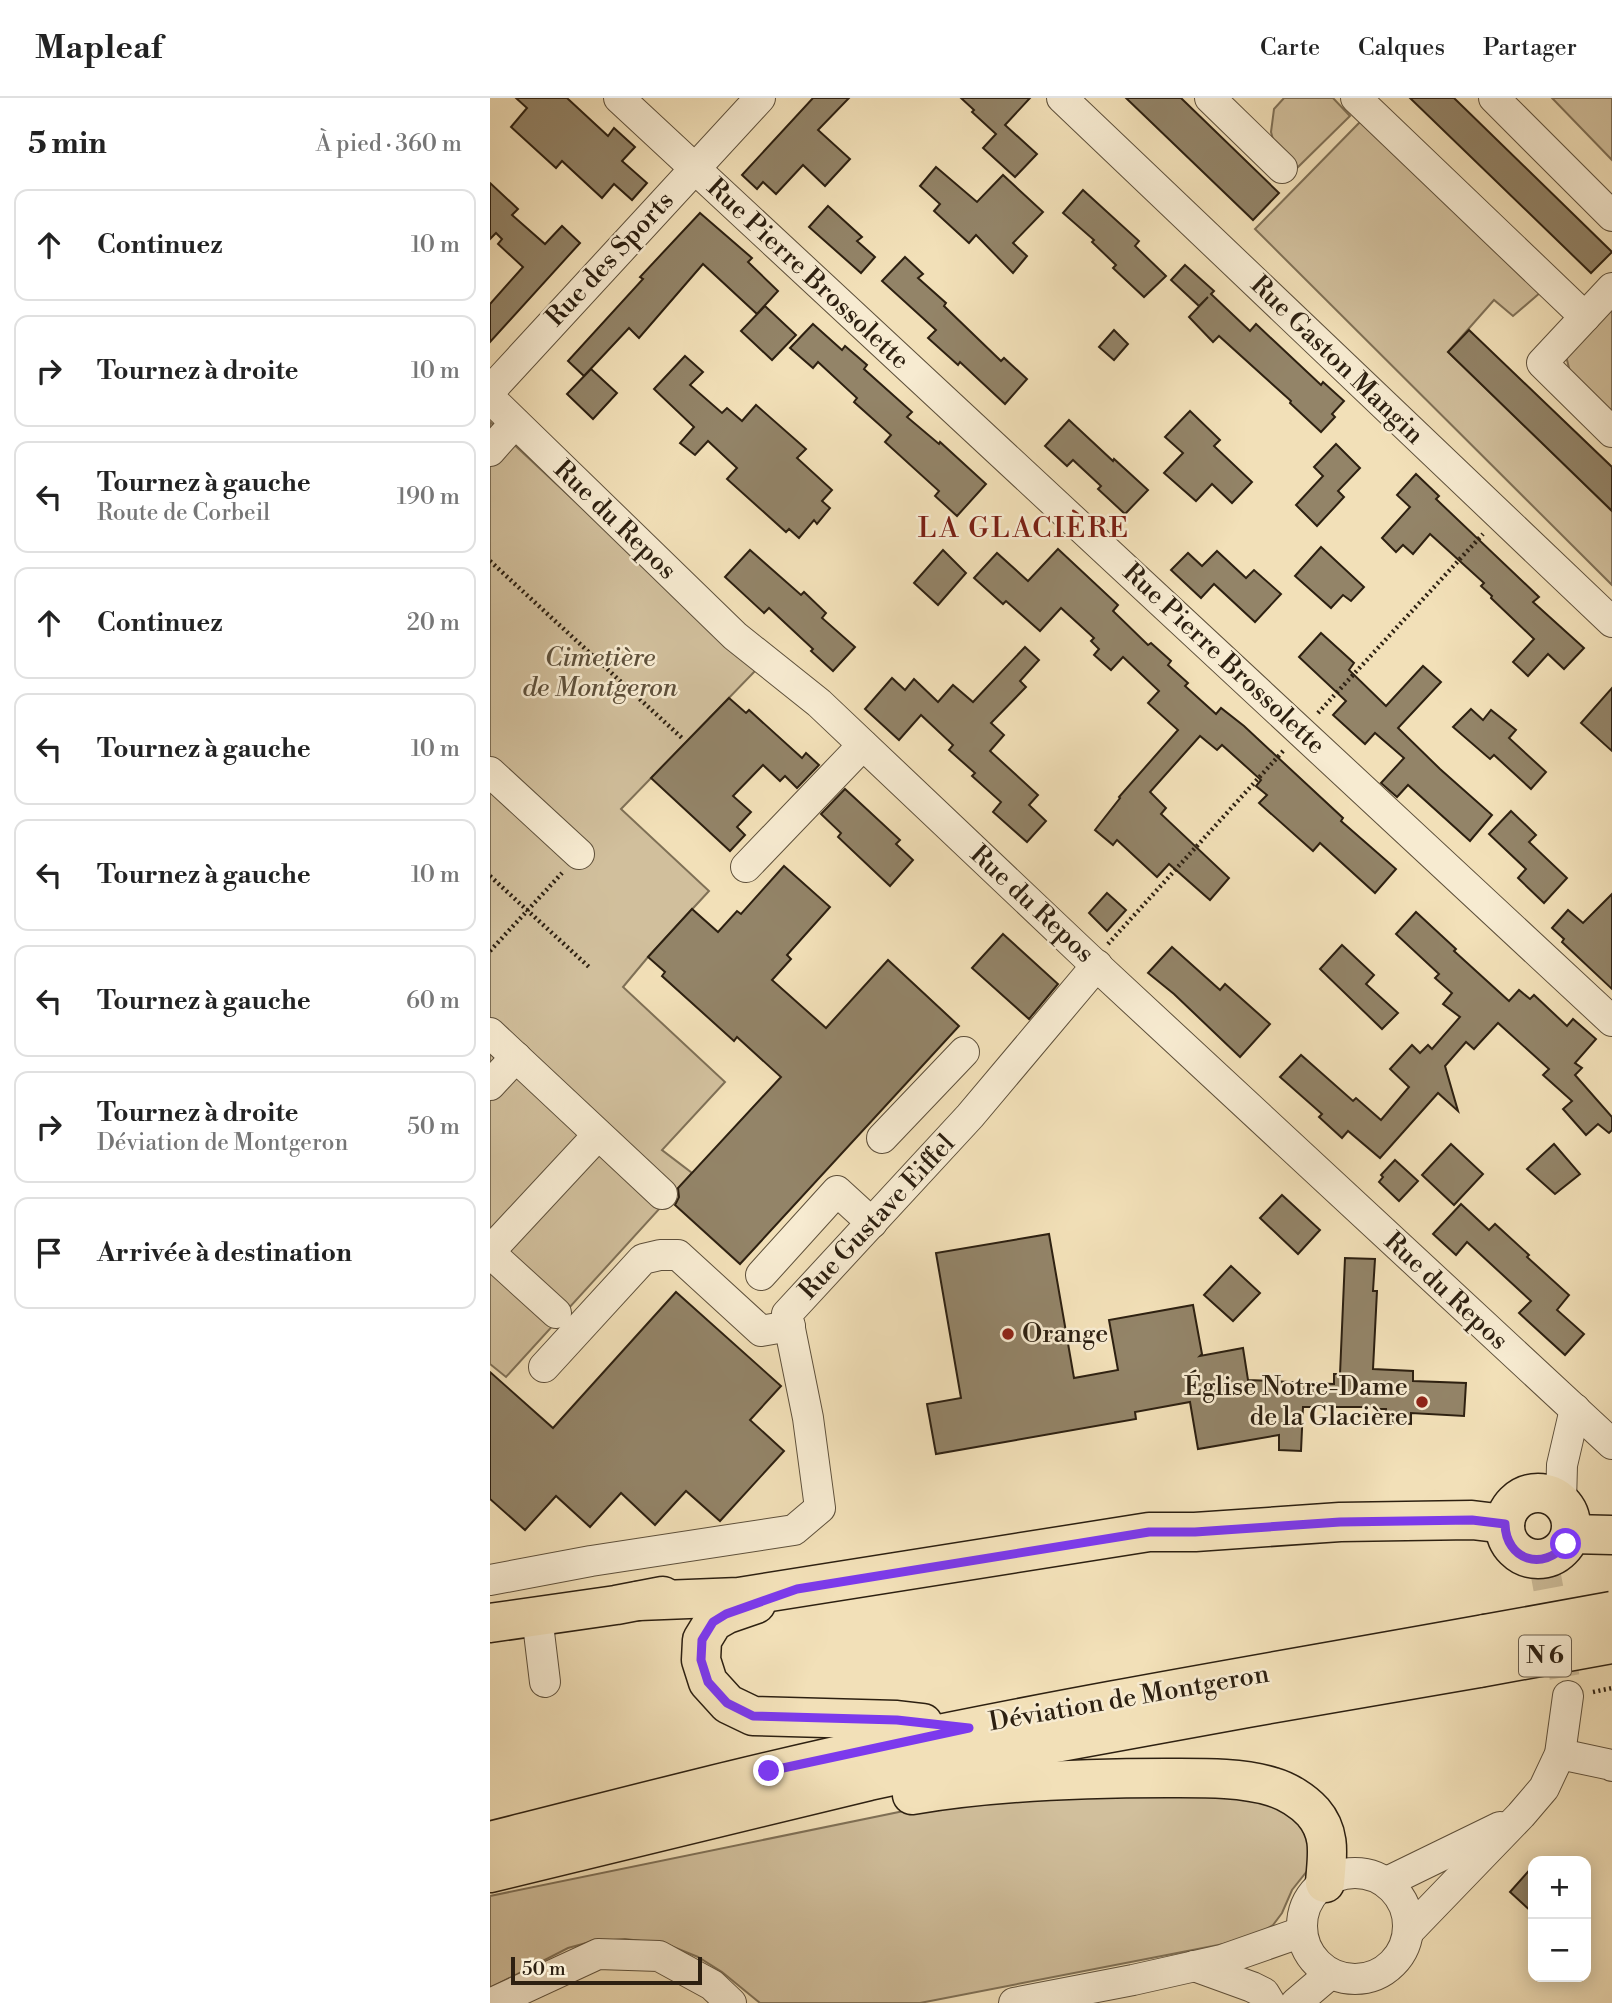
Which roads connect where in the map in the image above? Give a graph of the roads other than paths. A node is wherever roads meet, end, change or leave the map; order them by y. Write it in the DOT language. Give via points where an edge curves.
graph roads {
  1 [pos="619,98"];
  2 [pos="760,98"];
  3 [pos="1062,98"];
  4 [pos="1210,98"];
  5 [pos="1356,98"];
  6 [pos="1494,98"];
  7 [pos="694,168"];
  8 [pos="1282,168"];
  9 [pos="1612,216"];
  10 [pos="1612,288"];
  11 [pos="1585,317"];
  12 [pos="490,391"];
  13 [pos="490,398"];
  14 [pos="515,423"];
  15 [pos="1612,432"];
  16 [pos="490,452"];
  17 [pos="1612,622"];
  18 [pos="863,745"];
  19 [pos="490,772"];
  20 [pos="579,854"];
  21 [pos="746,867"];
  22 [pos="1097,965"];
  23 [pos="1612,1021"];
  24 [pos="490,1033"];
  25 [pos="964,1052"];
  26 [pos="516,1058"];
  27 [pos="934,1084"];
  28 [pos="490,1085"];
  29 [pos="970,1116"];
  30 [pos="598,1135"];
  31 [pos="882,1138"];
  32 [pos="662,1194"];
  33 [pos="872,1223"];
  34 [pos="490,1252"];
  35 [pos="761,1275"];
  36 [pos="556,1313"];
  37 [pos="790,1326"];
  38 [pos="544,1367"];
  39 [pos="1575,1409"];
  40 [pos="1612,1444"];
  41 [pos="1566,1518"];
  42 [pos="1340,1522"];
  43 [pos="1505,1524"];
  44 [pos="1612,1535"];
  45 [pos="490,1580"];
  46 [pos="797,1589"];
  47 [pos="638,1601"];
  48 [pos="1612,1611"];
  49 [pos="537,1616"];
  50 [pos="490,1623"];
  51 [pos="1612,1644"];
  52 [pos="1482,1651"];
  53 [pos="545,1682"];
  54 [pos="1568,1696"];
  55 [pos="969,1728"];
  56 [pos="1560,1754"];
  57 [pos="1612,1766"];
  58 [pos="827,1791"];
  59 [pos="1521,1815"];
  60 [pos="490,1841"];
  61 [pos="490,1873"];
  62 [pos="1387,1882"];
  63 [pos="1325,1883"];
  64 [pos="1410,1930"];
  65 [pos="1302,1931"];
  66 [pos="1194,1966"];
  67 [pos="1339,1985"];
  68 [pos="1063,1999"];
  69 [pos="492,2003"];
  70 [pos="731,2003"];
  71 [pos="1014,2003"];
  72 [pos="1270,2003"];
  73 [pos="1296,2003"];
  1 -- 7 [label="street, Rue Pierre Brossolette"];
  2 -- 7 [label="street, Rue des Sports"];
  3 -- 17 [label="street, Rue Gaston Mangin"];
  4 -- 8 [label="street"];
  5 -- 11 [label="street"];
  6 -- 9 [label="street"];
  7 -- 12 [label="street, Rue des Sports"];
  7 -- 23 [label="street, Rue Pierre Brossolette"];
  10 -- 11 [label="street"];
  11 -- 15 [label="street" via="1542,363"];
  13 -- 14 [label="street, Rue du Repos"];
  14 -- 16 [label="street"];
  14 -- 18 [label="street, Rue du Repos" via="735,636"];
  18 -- 21 [label="street"];
  18 -- 22 [label="street, Rue du Repos"];
  19 -- 20 [label="street"];
  22 -- 29 [label="street, Rue Gustave Eiffel"];
  22 -- 39 [label="street, Rue du Repos"];
  24 -- 26 [label="street"];
  25 -- 27 [label="street"];
  26 -- 28 [label="street"];
  26 -- 30 [label="street"];
  27 -- 29 [label="street"];
  27 -- 31 [label="street"];
  29 -- 33 [label="street, Rue Gustave Eiffel"];
  30 -- 32 [label="street"];
  30 -- 34 [label="street"];
  33 -- 35 [label="street" via="837,1191"];
  33 -- 37 [label="street, Rue Gustave Eiffel" via="787,1314"];
  34 -- 36 [label="street"];
  37 -- 38 [label="street" via="761,1331 678,1255 660,1255 643,1259"];
  37 -- 45 [label="street, Rue Gustave Eiffel" via="820,1508 794,1530"];
  39 -- 40 [label="street, Rue du Repos"];
  39 -- 41 [label="street" via="1562,1465"];
  41 -- 43 [label="main road" via="1552,1496 1530,1493 1513,1504"];
  41 -- 43 [label="main road" via="1566,1544 1559,1553 1533,1560 1508,1543"];
  41 -- 44 [label="main road"];
  42 -- 43 [label="main road" via="1472,1520"];
  42 -- 46 [label="main road" via="1149,1532"];
  42 -- 47 [label="main road" via="1149,1512 750,1577"];
  46 -- 47 [label="main road" via="740,1597"];
  46 -- 55 [label="main road" via="713,1622 702,1640 701,1660 708,1682 727,1703 753,1716 897,1720"];
  47 -- 49 [label="main road"];
  48 -- 52 [label="main road, N 6, bridge"];
  49 -- 50 [label="main road"];
  49 -- 53 [label="street"];
  51 -- 52 [label="main road, N 6, bridge"];
  52 -- 55 [label="main road, Déviation de Montgeron / N 6"];
  52 -- 58 [label="main road, Déviation de Montgeron / N 6" via="1261,1706 995,1754"];
  54 -- 56 [label="street"];
  55 -- 60 [label="main road, Déviation de Montgeron / N 6" via="769,1771"];
  56 -- 57 [label="street"];
  56 -- 59 [label="street" via="1544,1787"];
  58 -- 61 [label="main road, Déviation de Montgeron / N 6"];
  58 -- 63 [label="main road" via="870,1801 966,1788 1132,1778 1197,1778 1273,1787 1299,1799 1326,1833"];
  59 -- 62 [label="street"];
  59 -- 64 [label="street"];
  62 -- 63 [label="street" via="1361,1873"];
  62 -- 64 [label="street" via="1408,1912"];
  63 -- 65 [label="street" via="1305,1906"];
  64 -- 67 [label="street" via="1390,1964 1371,1976"];
  65 -- 66 [label="street"];
  65 -- 67 [label="street" via="1315,1961"];
  66 -- 68 [label="street"];
  66 -- 72 [label="street" via="1252,1987"];
  67 -- 73 [label="street"];
  68 -- 71 [label="street"];
  69 -- 70 [label="street" via="598,1954 659,1956 712,1985"];
}
